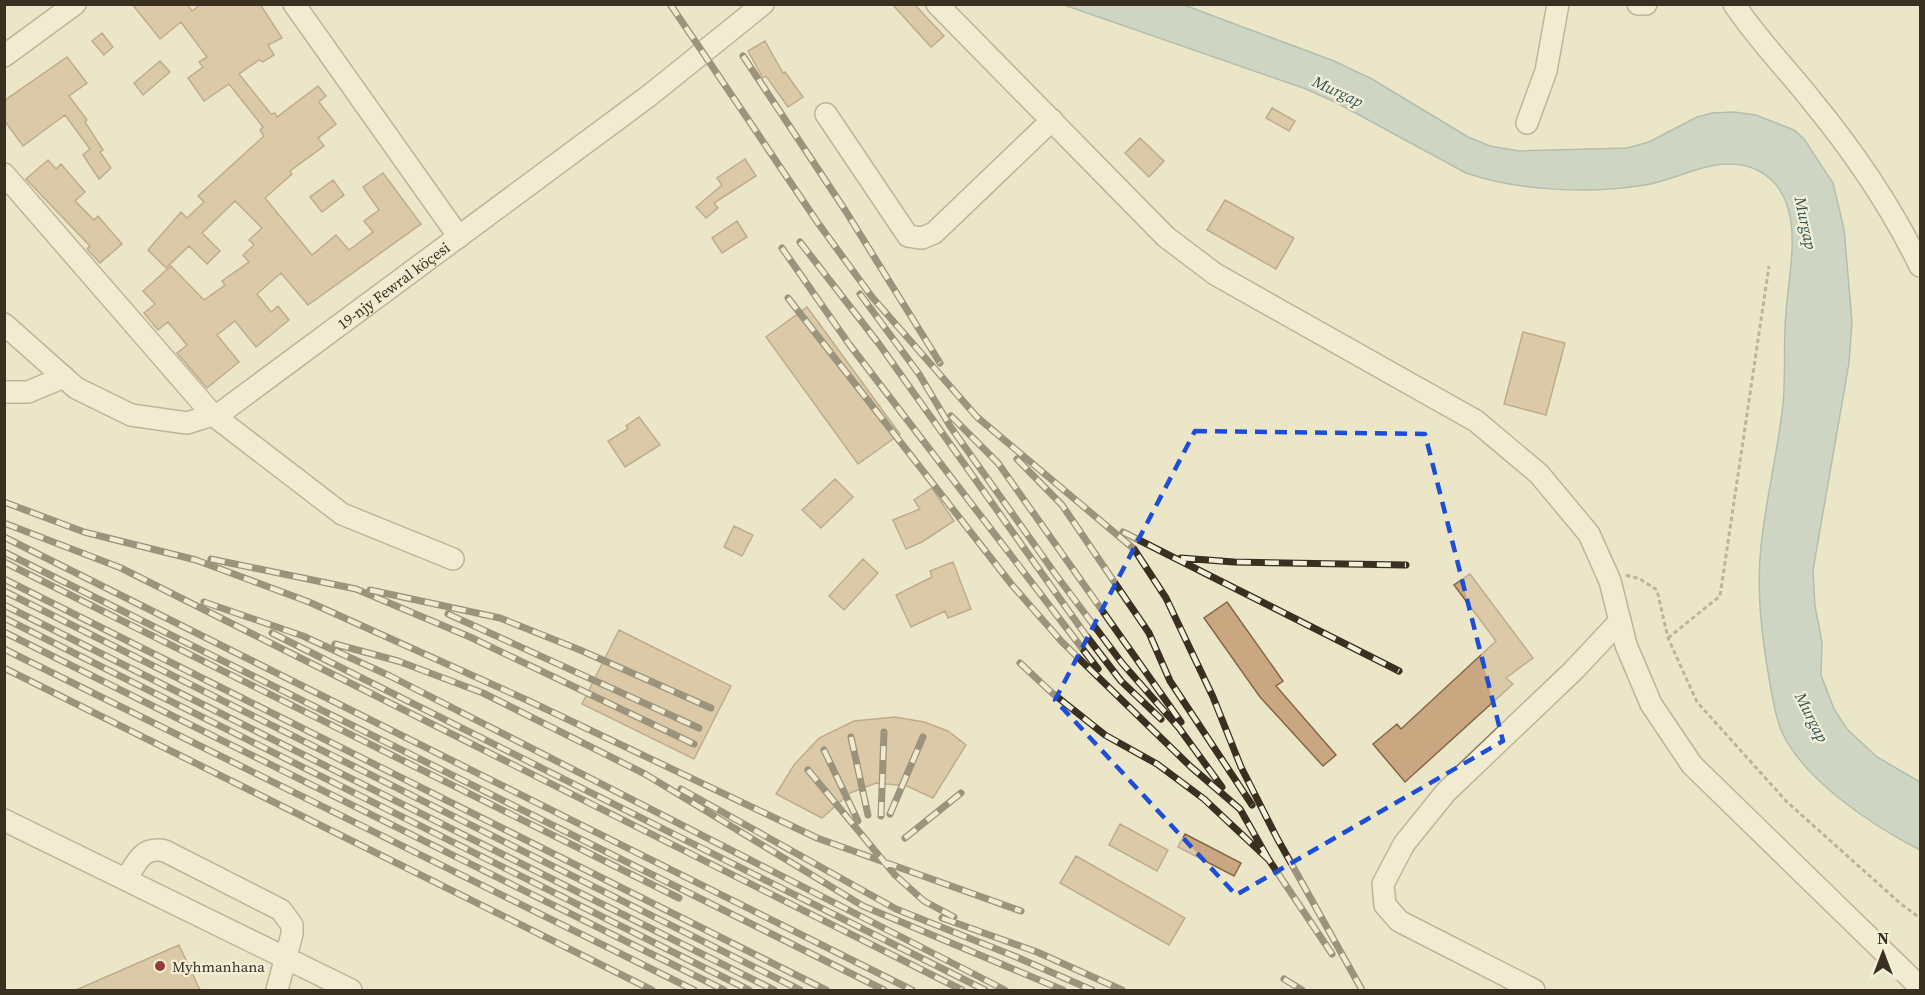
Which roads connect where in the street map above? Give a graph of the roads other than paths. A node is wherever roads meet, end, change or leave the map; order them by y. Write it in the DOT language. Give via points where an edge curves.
graph roads {
  1 [pos="75,4"];
  2 [pos="294,4"];
  3 [pos="763,4"];
  4 [pos="937,4"];
  5 [pos="1558,4"];
  6 [pos="1638,4"];
  7 [pos="1646,4"];
  8 [pos="1734,4"];
  9 [pos="4,56"];
  10 [pos="826,114"];
  11 [pos="1052,120"];
  12 [pos="1527,123"];
  13 [pos="4,174"];
  14 [pos="459,237"];
  15 [pos="1920,266"];
  16 [pos="4,324"];
  17 [pos="64,377"];
  18 [pos="4,392"];
  19 [pos="213,415"];
  20 [pos="453,558"];
  21 [pos="1620,621"];
  22 [pos="4,820"];
  23 [pos="127,878"];
  24 [pos="287,960"];
  25 [pos="1920,987"];
  26 [pos="277,990"];
  27 [pos="351,990"];
  28 [pos="1534,990"];
  1 -- 9 [label="street"];
  2 -- 14 [label="street"];
  3 -- 14 [label="street, 19-njy Fewral köçesi" via="650,95"];
  4 -- 11 [label="street"];
  5 -- 12 [label="street" via="1546,71"];
  6 -- 7 [label="street"];
  8 -- 15 [label="street" via="1752,32 1870,176"];
  10 -- 11 [label="street" via="908,236 922,238 934,232"];
  11 -- 21 [label="street" via="1166,237 1215,274 1476,421 1539,474 1589,534 1605,569"];
  13 -- 19 [label="street"];
  14 -- 19 [label="street, 19-njy Fewral köçesi"];
  16 -- 17 [label="street, 19-njy Fewral köçesi"];
  17 -- 18 [label="street" via="28,392"];
  17 -- 19 [label="street, 19-njy Fewral köçesi" via="76,388 131,415 187,423"];
  19 -- 20 [label="street" via="342,514"];
  21 -- 25 [label="street" via="1651,704 1692,765"];
  21 -- 28 [label="street" via="1446,792 1404,844 1383,884 1384,905 1399,921"];
  22 -- 23 [label="street"];
  23 -- 24 [label="street"];
  23 -- 24 [label="street" via="146,851 156,849 281,910 292,925"];
  24 -- 26 [label="street"];
  24 -- 27 [label="street"];
}
